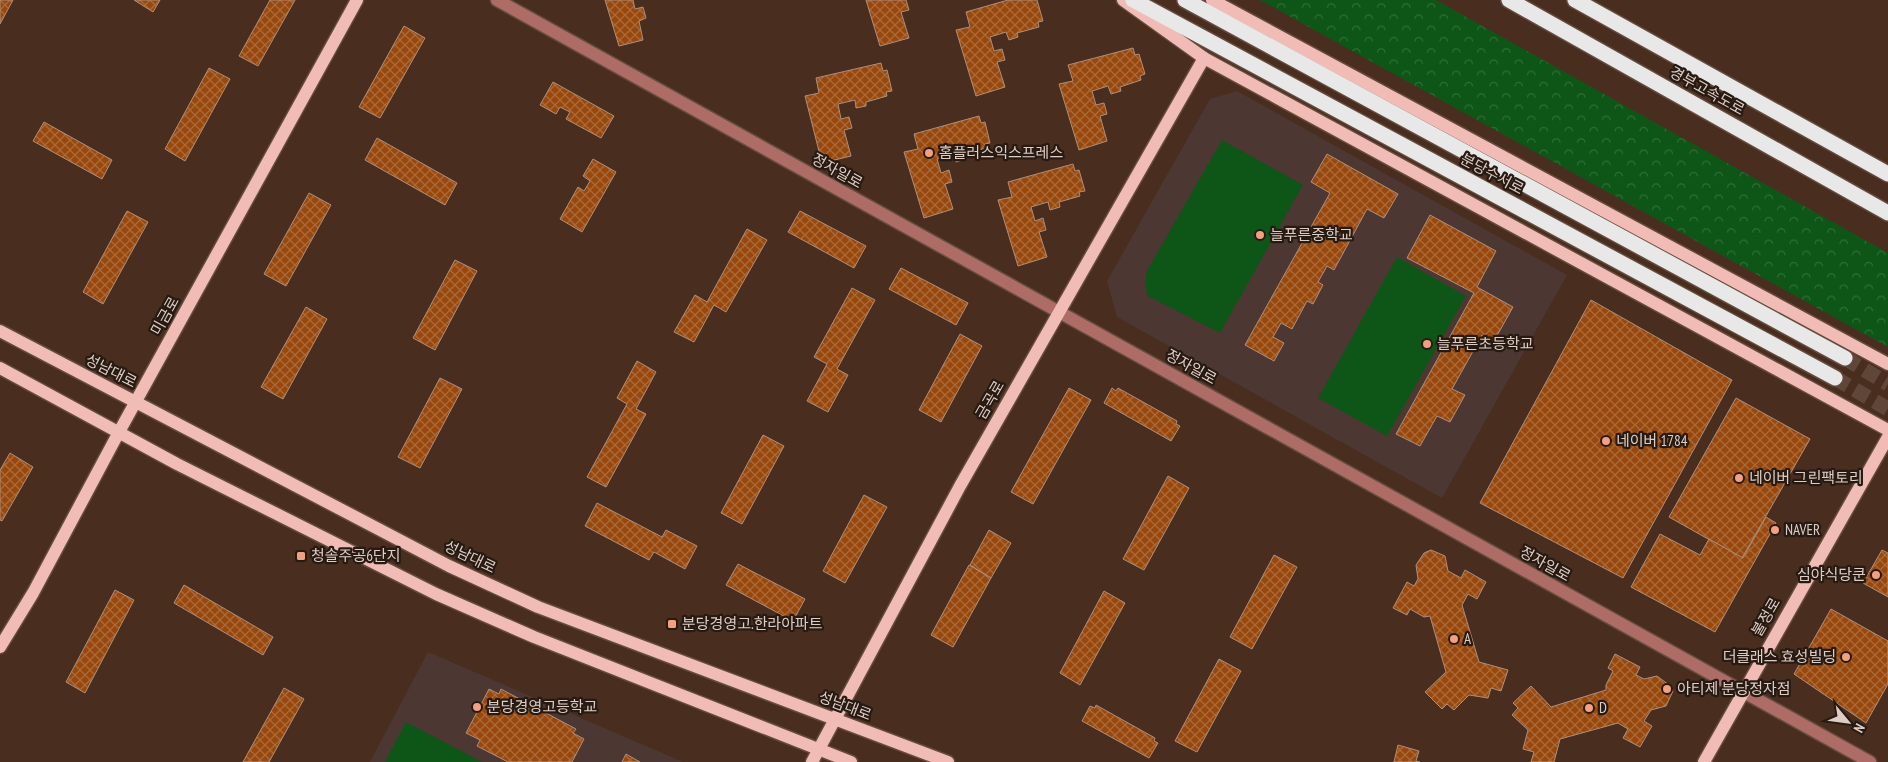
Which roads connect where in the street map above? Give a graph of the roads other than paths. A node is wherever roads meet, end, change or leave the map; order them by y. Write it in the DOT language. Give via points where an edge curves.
graph roads {
  1 [pos="357,0"];
  2 [pos="497,0"];
  3 [pos="1123,0"];
  4 [pos="1133,0"];
  5 [pos="1185,0"];
  6 [pos="1212,0"];
  7 [pos="1509,0"];
  8 [pos="1575,0"];
  9 [pos="1204,58"];
  10 [pos="1888,174"];
  11 [pos="1888,213"];
  12 [pos="1059,313"];
  13 [pos="0,331"];
  14 [pos="1845,358"];
  15 [pos="1888,364"];
  16 [pos="0,368"];
  17 [pos="1835,378"];
  18 [pos="136,402"];
  19 [pos="1888,430"];
  20 [pos="119,432"];
  21 [pos="1888,437"];
  22 [pos="0,647"];
  23 [pos="1742,692"];
  24 [pos="835,719"];
  25 [pos="818,749"];
  26 [pos="812,762"];
  27 [pos="851,762"];
  28 [pos="948,762"];
  29 [pos="1704,762"];
  30 [pos="1870,762"];
  1 -- 18 [label="main road, 미금로"];
  2 -- 12 [label="street, 정자일로"];
  3 -- 9 [label="main road"];
  4 -- 17 [label="highway, 분당수서로"];
  5 -- 14 [label="highway, 분당수서로"];
  6 -- 15 [label="main road"];
  7 -- 11 [label="highway, 경부고속도로"];
  8 -- 10 [label="highway, 경부고속도로"];
  9 -- 12 [label="main road, 금곡로"];
  9 -- 19 [label="main road"];
  12 -- 23 [label="street, 정자일로"];
  12 -- 24 [label="main road, 금곡로" via="960,486"];
  13 -- 18 [label="main road, 성남대로"];
  16 -- 20 [label="main road"];
  18 -- 20 [label="main road, 미금로"];
  18 -- 24 [label="main road, 성남대로" via="449,566 538,607"];
  20 -- 22 [label="main road, 미금로" via="33,593"];
  20 -- 25 [label="main road" via="436,594 534,637"];
  21 -- 23 [label="main road, 불정로"];
  23 -- 29 [label="main road, 불정로"];
  23 -- 30 [label="street, 정자일로"];
  24 -- 25 [label="main road, 금곡로"];
  24 -- 28 [label="main road, 성남대로"];
  25 -- 26 [label="main road, 금곡로"];
  25 -- 27 [label="main road"];
}
